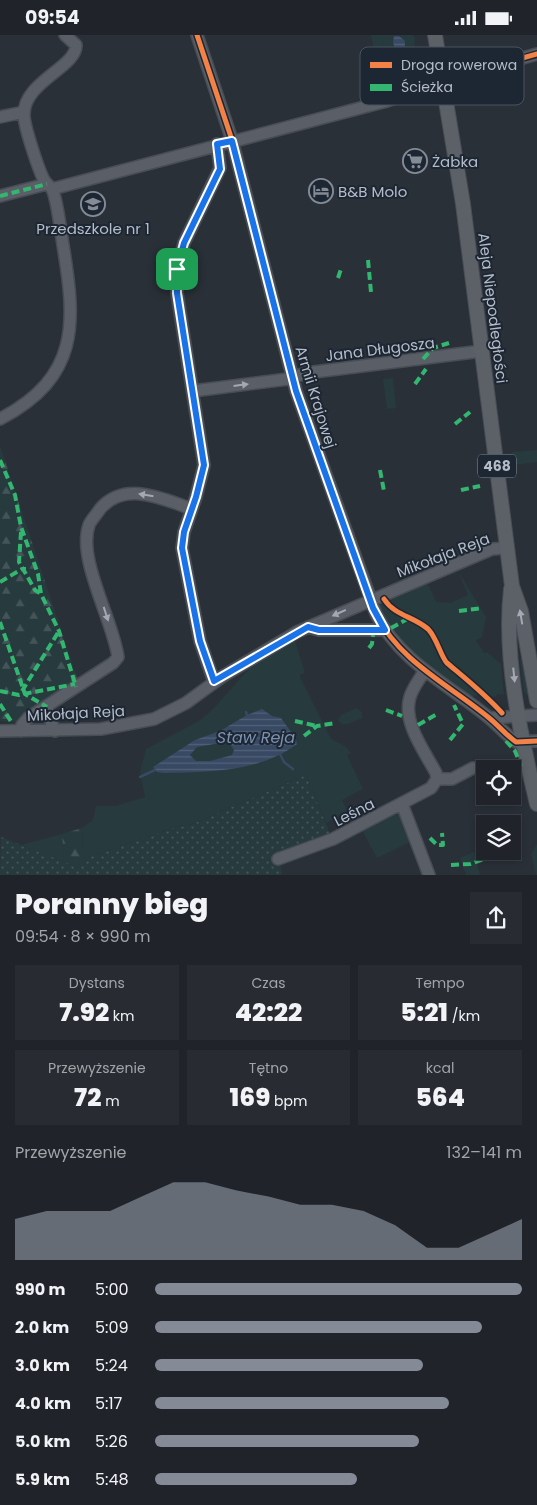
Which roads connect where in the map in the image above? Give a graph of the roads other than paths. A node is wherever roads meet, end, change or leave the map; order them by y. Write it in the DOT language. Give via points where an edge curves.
graph roads {
  1 [pos="65,35"];
  2 [pos="197,35"];
  3 [pos="537,54"];
  4 [pos="524,58"];
  5 [pos="372,105"];
  6 [pos="447,105"];
  7 [pos="24,112"];
  8 [pos="0,117"];
  9 [pos="232,141"];
  10 [pos="217,144"];
  11 [pos="50,187"];
  12 [pos="0,196"];
  13 [pos="482,351"];
  14 [pos="292,377"];
  15 [pos="193,391"];
  16 [pos="0,419"];
  17 [pos="192,509"];
  18 [pos="507,547"];
  19 [pos="512,586"];
  20 [pos="370,600"];
  21 [pos="308,627"];
  22 [pos="385,630"];
  23 [pos="425,670"];
  24 [pos="214,681"];
  25 [pos="537,701"];
  26 [pos="47,707"];
  27 [pos="519,715"];
  28 [pos="537,715"];
  29 [pos="490,718"];
  30 [pos="0,731"];
  31 [pos="21,731"];
  32 [pos="55,731"];
  33 [pos="537,741"];
  34 [pos="522,743"];
  35 [pos="473,768"];
  36 [pos="437,779"];
  37 [pos="402,804"];
  38 [pos="537,804"];
  39 [pos="278,859"];
  40 [pos="430,875"];
  1 -- 7 [label="street" via="76,45 74,53 37,87"];
  2 -- 9 [label="street, Armii Krajowej"];
  3 -- 4 [label="street"];
  5 -- 9 [label="street"];
  6 -- 13 [label="main road, Aleja Niepodległości / 468"];
  7 -- 8 [label="street"];
  7 -- 11 [label="street" via="39,167"];
  9 -- 10 [label="street"];
  9 -- 14 [label="street, Armii Krajowej"];
  10 -- 11 [label="street"];
  10 -- 15 [label="street" via="220,169 184,243 177,269 177,293"];
  11 -- 12 [label="street"];
  11 -- 16 [label="street" via="68,274 72,309 70,331 59,365 38,395"];
  13 -- 14 [label="street, Jana Długosza"];
  13 -- 18 [label="main road, Aleja Niepodległości / 468"];
  15 -- 14 [label="street, Jana Długosza, one-way"];
  14 -- 20 [label="street, Armii Krajowej"];
  15 -- 17 [label="street" via="204,465"];
  17 -- 24 [label="street" via="182,548 200,641"];
  17 -- 26 [label="street, one-way" via="155,496 122,495 102,507 89,524 88,558 118,657"];
  18 -- 19 [label="main road, Aleja Niepodległości / 468"];
  18 -- 20 [label="street, Mikołaja Reja" via="492,549"];
  25 -- 19 [label="main road, Aleja Niepodległości / 468, one-way" via="520,611"];
  19 -- 27 [label="main road, Aleja Niepodległości / 468, one-way" via="508,612"];
  20 -- 21 [label="street, Mikołaja Reja, one-way"];
  20 -- 22 [label="street, Armii Krajowej"];
  21 -- 22 [label="street" via="319,630"];
  21 -- 24 [label="street, Mikołaja Reja"];
  22 -- 23 [label="street, Armii Krajowej"];
  23 -- 29 [label="street, Armii Krajowej"];
  23 -- 36 [label="street" via="411,693 408,709 410,721"];
  24 -- 32 [label="street, Mikołaja Reja" via="175,709 142,723"];
  26 -- 31 [label="street" via="28,718"];
  26 -- 32 [label="street"];
  27 -- 28 [label="street"];
  27 -- 29 [label="street"];
  27 -- 34 [label="main road, Aleja Niepodległości / 468"];
  29 -- 34 [label="street, Armii Krajowej" via="510,738"];
  30 -- 31 [label="street, Mikołaja Reja"];
  31 -- 32 [label="street, Mikołaja Reja"];
  33 -- 34 [label="street"];
  34 -- 38 [label="main road, Aleja Niepodległości / 468"];
  35 -- 36 [label="street, Leśna" via="452,779"];
  36 -- 37 [label="street, Leśna" via="431,788"];
  37 -- 39 [label="street, Leśna" via="333,839"];
  37 -- 40 [label="street"];
}
